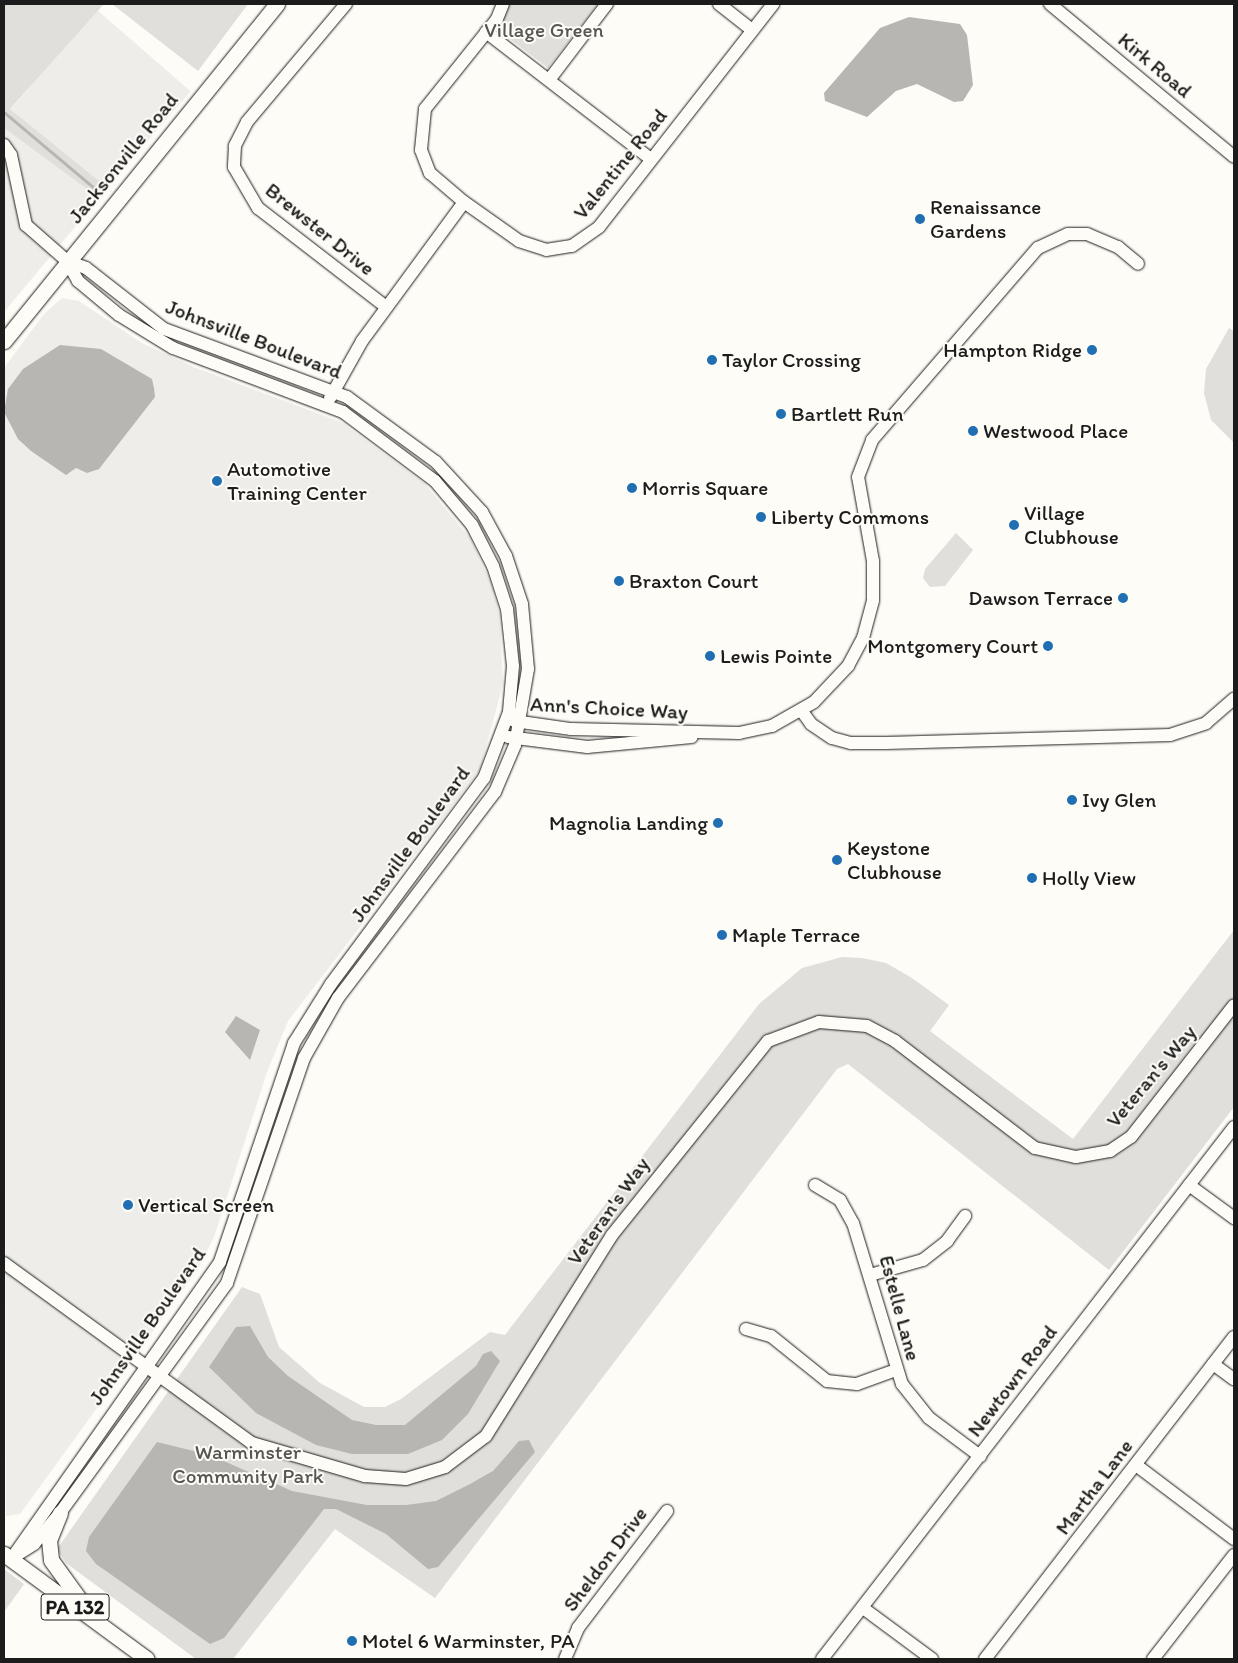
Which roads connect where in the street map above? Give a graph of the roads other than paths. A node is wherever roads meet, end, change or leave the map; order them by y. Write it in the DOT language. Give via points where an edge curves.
graph roads {
  1 [pos="277,4"];
  2 [pos="346,4"];
  3 [pos="503,4"];
  4 [pos="608,4"];
  5 [pos="718,4"];
  6 [pos="772,4"];
  7 [pos="1050,4"];
  8 [pos="752,30"];
  9 [pos="486,32"];
  10 [pos="548,80"];
  11 [pos="4,145"];
  12 [pos="1234,157"];
  13 [pos="651,159"];
  14 [pos="464,202"];
  15 [pos="67,261"];
  16 [pos="1138,264"];
  17 [pos="386,307"];
  18 [pos="4,341"];
  19 [pos="334,391"];
  20 [pos="326,405"];
  21 [pos="1234,699"];
  22 [pos="801,710"];
  23 [pos="506,719"];
  24 [pos="521,723"];
  25 [pos="709,734"];
  26 [pos="502,735"];
  27 [pos="517,739"];
  28 [pos="1234,1005"];
  29 [pos="1234,1127"];
  30 [pos="815,1185"];
  31 [pos="1189,1185"];
  32 [pos="965,1216"];
  33 [pos="1234,1218"];
  34 [pos="4,1263"];
  35 [pos="870,1275"];
  36 [pos="746,1329"];
  37 [pos="1234,1338"];
  38 [pos="144,1364"];
  39 [pos="1213,1364"];
  40 [pos="896,1370"];
  41 [pos="159,1375"];
  42 [pos="1234,1379"];
  43 [pos="980,1456"];
  44 [pos="1136,1465"];
  45 [pos="667,1511"];
  46 [pos="60,1513"];
  47 [pos="1234,1539"];
  48 [pos="1234,1555"];
  49 [pos="7,1557"];
  50 [pos="863,1608"];
  51 [pos="99,1624"];
  52 [pos="147,1659"];
  53 [pos="565,1659"];
  54 [pos="822,1659"];
  55 [pos="932,1659"];
  56 [pos="985,1659"];
  57 [pos="1153,1659"];
  1 -- 15 [label="main road, Jacksonville Road"];
  2 -- 17 [label="street, Brewster Drive" via="246,122 235,146 234,167 258,208"];
  3 -- 9 [label="street, Valentine Road"];
  4 -- 10 [label="street"];
  5 -- 8 [label="street"];
  6 -- 8 [label="street, Valentine Road"];
  7 -- 12 [label="street, Kirk Road"];
  8 -- 13 [label="street, Valentine Road"];
  9 -- 10 [label="street"];
  9 -- 14 [label="street, Valentine Road" via="429,102 420,124 426,166"];
  10 -- 13 [label="street"];
  11 -- 15 [label="street" via="12,155 26,225"];
  13 -- 14 [label="street, Valentine Road" via="599,227 572,246 546,250 530,246"];
  14 -- 17 [label="street"];
  15 -- 18 [label="main road, Jacksonville Road"];
  15 -- 19 [label="street, Johnsville Boulevard" via="86,268 164,329"];
  15 -- 20 [label="street, Johnsville Boulevard" via="78,281 119,315 173,348"];
  16 -- 22 [label="street, Ann's Choice Way" via="1118,247 1087,234 1068,234 1043,244 872,440 858,477 873,561 874,590 867,626 838,680"];
  17 -- 19 [label="street"];
  19 -- 20 [label="street"];
  19 -- 24 [label="street, Johnsville Boulevard" via="378,416 436,462 491,526 512,572 525,620 528,669"];
  20 -- 23 [label="street, Johnsville Boulevard" via="370,429 422,470 452,499 482,542 502,588 511,631 512,684"];
  21 -- 22 [label="street" via="1206,723 1170,735 906,742 842,742 817,729"];
  22 -- 25 [label="street, Ann's Choice Way" via="760,729"];
  23 -- 24 [label="street, Ann's Choice Way"];
  23 -- 26 [label="street, Johnsville Boulevard"];
  24 -- 25 [label="street, Ann's Choice Way"];
  24 -- 27 [label="street, Johnsville Boulevard"];
  25 -- 27 [label="street, Ann's Choice Way" via="627,746 573,746"];
  26 -- 27 [label="street, Ann's Choice Way"];
  26 -- 38 [label="street, Johnsville Boulevard" via="496,755 464,810 342,969 302,1028 281,1074 220,1262"];
  27 -- 41 [label="street, Johnsville Boulevard" via="481,814 319,1027 297,1076 237,1261 217,1299"];
  28 -- 41 [label="street, Veteran's Way" via="1131,1137 1110,1151 1076,1157 1035,1148 895,1041 867,1026 819,1022 768,1041 612,1235 486,1436 461,1457 430,1473 406,1479 373,1478 278,1455 241,1436"];
  29 -- 31 [label="street, Newtown Road"];
  30 -- 35 [label="street, Estelle Lane" via="833,1193 848,1212"];
  31 -- 33 [label="street"];
  31 -- 43 [label="street, Newtown Road"];
  32 -- 35 [label="street" via="947,1241 923,1260"];
  34 -- 38 [label="street, Veteran's Way"];
  35 -- 40 [label="street, Estelle Lane"];
  36 -- 40 [label="street" via="771,1336 827,1381 857,1384"];
  37 -- 39 [label="street, Martha Lane"];
  38 -- 41 [label="street, Veteran's Way"];
  38 -- 49 [label="street, Johnsville Boulevard"];
  39 -- 42 [label="street"];
  39 -- 44 [label="street, Martha Lane"];
  40 -- 43 [label="street, Estelle Lane" via="930,1418"];
  41 -- 46 [label="street, Johnsville Boulevard"];
  43 -- 50 [label="street, Newtown Road"];
  44 -- 47 [label="street"];
  44 -- 56 [label="street, Martha Lane"];
  45 -- 53 [label="street, Sheldon Drive" via="578,1628"];
  46 -- 49 [label="street, Johnsville Boulevard" via="34,1544"];
  46 -- 51 [label="main road" via="50,1540 51,1560"];
  48 -- 57 [label="street"];
  49 -- 51 [label="main road, PA 132"];
  50 -- 54 [label="street, Newtown Road"];
  50 -- 55 [label="street"];
  51 -- 52 [label="main road, PA 132"];
}
